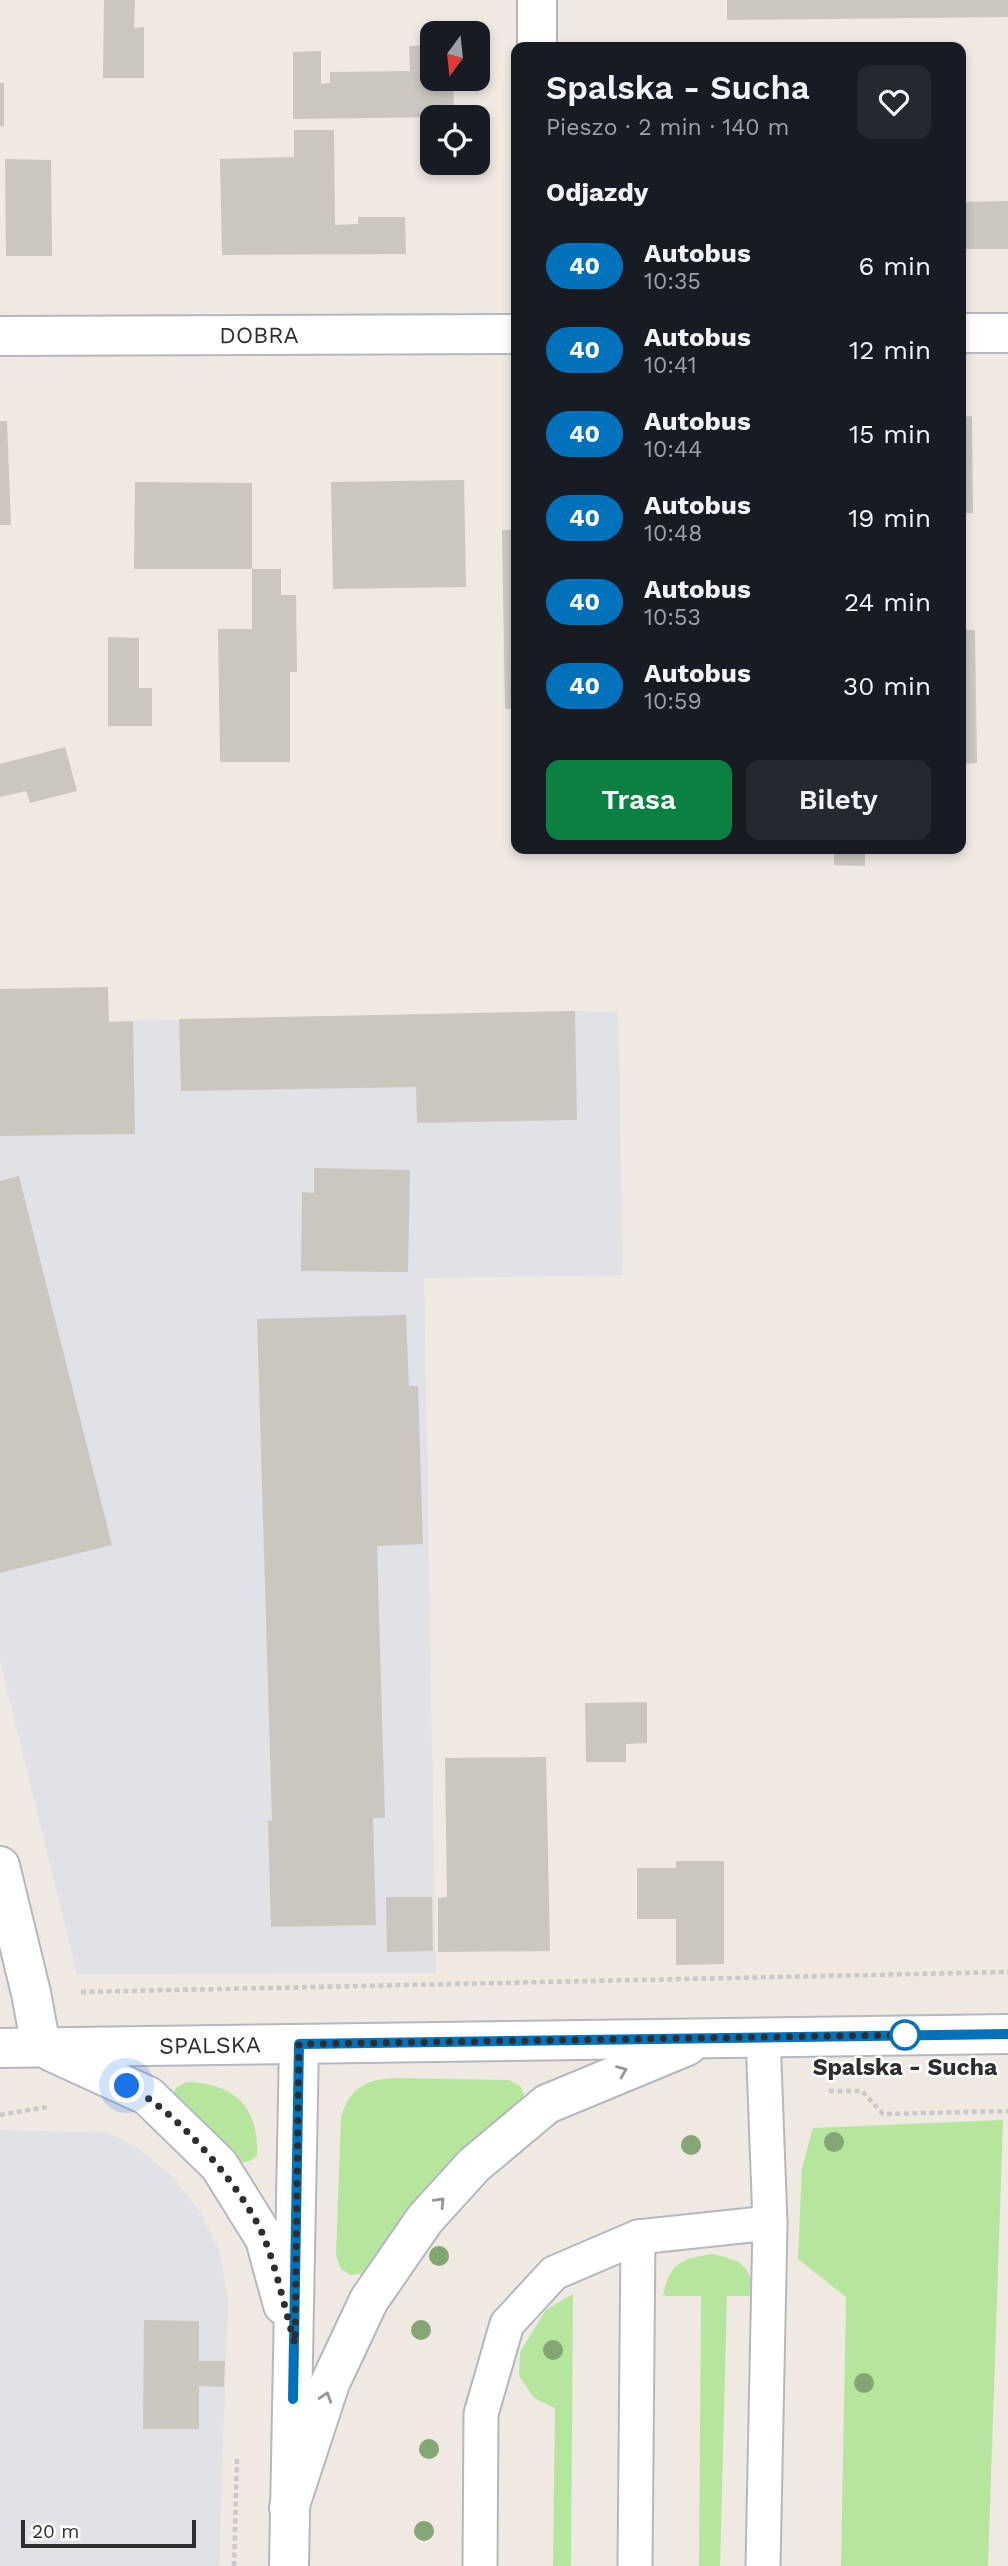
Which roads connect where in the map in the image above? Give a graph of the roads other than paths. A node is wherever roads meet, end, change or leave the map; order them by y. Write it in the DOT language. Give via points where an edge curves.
graph roads {
  1 [pos="537,0"];
  2 [pos="537,42"];
  3 [pos="1008,332"];
  4 [pos="966,333"];
  5 [pos="511,334"];
  6 [pos="0,336"];
  7 [pos="0,1866"];
  8 [pos="1008,2034"];
  9 [pos="763,2036"];
  10 [pos="712,2037"];
  11 [pos="299,2044"];
  12 [pos="41,2047"];
  13 [pos="0,2048"];
  14 [pos="770,2223"];
  15 [pos="638,2237"];
  16 [pos="295,2344"];
  17 [pos="289,2508"];
  18 [pos="289,2566"];
  19 [pos="480,2566"];
  20 [pos="635,2566"];
  21 [pos="763,2566"];
  1 -- 2 [label="street"];
  3 -- 4 [label="street"];
  5 -- 6 [label="street, DOBRA"];
  7 -- 12 [label="street"];
  8 -- 9 [label="street, SPALSKA"];
  9 -- 10 [label="street, SPALSKA"];
  9 -- 14 [label="lane"];
  10 -- 11 [label="street, SPALSKA"];
  17 -- 10 [label="street, one-way" via="330,2383 369,2300 425,2219 474,2165 547,2104"];
  11 -- 12 [label="street, SPALSKA"];
  11 -- 16 [label="street"];
  12 -- 13 [label="street, SPALSKA"];
  12 -- 16 [label="street" via="148,2096 219,2165 265,2239"];
  14 -- 15 [label="lane"];
  14 -- 21 [label="lane"];
  15 -- 19 [label="lane" via="554,2273 507,2324 481,2414"];
  15 -- 20 [label="lane"];
  16 -- 17 [label="street"];
  17 -- 18 [label="street"];
}
